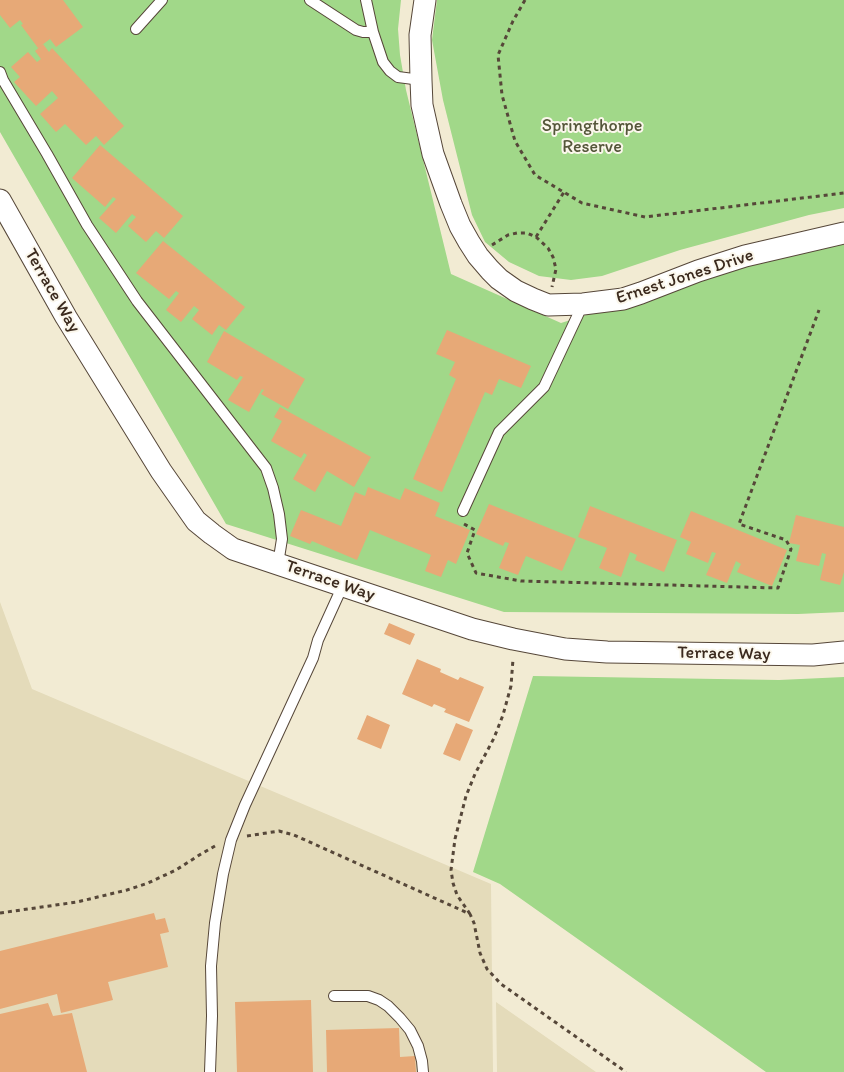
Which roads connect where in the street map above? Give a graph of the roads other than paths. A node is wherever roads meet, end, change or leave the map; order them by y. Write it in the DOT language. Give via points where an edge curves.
graph roads {
  1 [pos="162,0"];
  2 [pos="310,0"];
  3 [pos="366,0"];
  4 [pos="425,0"];
  5 [pos="136,29"];
  6 [pos="373,32"];
  7 [pos="0,72"];
  8 [pos="421,80"];
  9 [pos="4,90"];
  10 [pos="0,200"];
  11 [pos="844,233"];
  12 [pos="583,304"];
  13 [pos="463,511"];
  14 [pos="278,564"];
  15 [pos="343,585"];
  16 [pos="844,652"];
  17 [pos="334,996"];
  18 [pos="210,1072"];
  19 [pos="423,1072"];
  1 -- 5 [label="lane"];
  2 -- 6 [label="lane" via="356,30"];
  3 -- 6 [label="lane"];
  4 -- 8 [label="street, Ernest Jones Drive" via="420,36"];
  6 -- 8 [label="lane" via="383,62 390,71 398,77"];
  7 -- 9 [label="lane"];
  8 -- 12 [label="street, Ernest Jones Drive" via="422,105 434,154 460,226 478,256 499,279 533,300 548,304"];
  9 -- 14 [label="lane" via="137,302 266,468 280,514 282,539"];
  10 -- 14 [label="street, Terrace Way" via="66,317 160,471 196,521 233,549"];
  11 -- 12 [label="street, Ernest Jones Drive" via="698,270 623,299"];
  12 -- 13 [label="lane" via="544,388 499,432"];
  14 -- 15 [label="street, Terrace Way"];
  15 -- 16 [label="street, Terrace Way" via="472,629 565,649 606,652"];
  15 -- 18 [label="lane" via="231,840 215,923 211,966"];
  17 -- 19 [label="lane" via="368,996 388,1006 410,1030 418,1046"];
}
